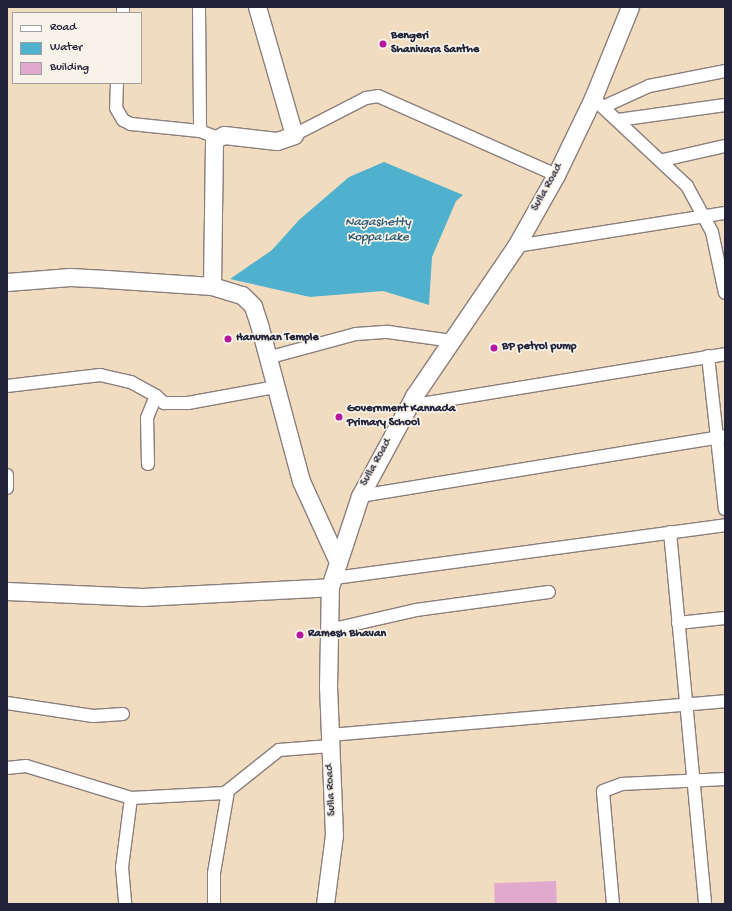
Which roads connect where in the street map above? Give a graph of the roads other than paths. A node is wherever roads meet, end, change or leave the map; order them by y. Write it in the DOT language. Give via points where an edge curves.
graph roads {
  1 [pos="199,7"];
  2 [pos="257,7"];
  3 [pos="630,7"];
  4 [pos="725,71"];
  5 [pos="117,84"];
  6 [pos="598,102"];
  7 [pos="725,105"];
  8 [pos="618,120"];
  9 [pos="200,131"];
  10 [pos="294,135"];
  11 [pos="216,137"];
  12 [pos="725,146"];
  13 [pos="663,160"];
  14 [pos="556,175"];
  15 [pos="725,213"];
  16 [pos="703,216"];
  17 [pos="516,246"];
  18 [pos="7,282"];
  19 [pos="212,286"];
  20 [pos="725,293"];
  21 [pos="453,341"];
  22 [pos="725,354"];
  23 [pos="708,356"];
  24 [pos="267,358"];
  25 [pos="7,386"];
  26 [pos="275,387"];
  27 [pos="156,396"];
  28 [pos="409,406"];
  29 [pos="721,437"];
  30 [pos="148,464"];
  31 [pos="7,475"];
  32 [pos="7,488"];
  33 [pos="360,496"];
  34 [pos="725,509"];
  35 [pos="725,525"];
  36 [pos="670,532"];
  37 [pos="335,576"];
  38 [pos="7,591"];
  39 [pos="549,592"];
  40 [pos="725,618"];
  41 [pos="678,623"];
  42 [pos="329,630"];
  43 [pos="725,700"];
  44 [pos="7,703"];
  45 [pos="686,705"];
  46 [pos="124,714"];
  47 [pos="330,740"];
  48 [pos="7,768"];
  49 [pos="725,778"];
  50 [pos="692,782"];
  51 [pos="228,791"];
  52 [pos="131,798"];
  53 [pos="125,904"];
  54 [pos="214,904"];
  55 [pos="325,904"];
  56 [pos="613,904"];
  57 [pos="705,904"];
  1 -- 9 [label="street"];
  2 -- 10 [label="street"];
  3 -- 6 [label="street, Sulla Road"];
  4 -- 6 [label="street" via="650,86"];
  5 -- 9 [label="street" via="116,108 123,120 131,124"];
  6 -- 8 [label="street"];
  6 -- 14 [label="street, Sulla Road"];
  7 -- 8 [label="street"];
  8 -- 13 [label="street"];
  9 -- 11 [label="street"];
  10 -- 11 [label="street" via="277,141"];
  10 -- 14 [label="street" via="366,98 378,96"];
  11 -- 19 [label="street"];
  12 -- 13 [label="street"];
  13 -- 16 [label="street" via="687,186"];
  14 -- 17 [label="street, Sulla Road"];
  15 -- 16 [label="street"];
  16 -- 17 [label="street"];
  16 -- 20 [label="street" via="712,232"];
  17 -- 21 [label="street, Sulla Road"];
  18 -- 19 [label="street" via="70,277"];
  19 -- 24 [label="street" via="242,295 253,306"];
  21 -- 24 [label="street" via="388,332 356,334"];
  21 -- 28 [label="street, Sulla Road"];
  22 -- 23 [label="street"];
  23 -- 28 [label="street"];
  23 -- 29 [label="street"];
  24 -- 26 [label="street"];
  25 -- 27 [label="street" via="100,375 131,382"];
  26 -- 27 [label="street" via="188,402 164,403"];
  26 -- 37 [label="street" via="302,481"];
  27 -- 30 [label="street" via="147,418"];
  28 -- 33 [label="street, Sulla Road"];
  29 -- 33 [label="street"];
  29 -- 34 [label="street"];
  31 -- 32 [label="street"];
  33 -- 37 [label="street, Sulla Road"];
  35 -- 36 [label="street"];
  36 -- 37 [label="street"];
  36 -- 41 [label="street"];
  37 -- 38 [label="street" via="142,597"];
  37 -- 42 [label="street, Sulla Road"];
  39 -- 42 [label="street" via="416,610"];
  40 -- 41 [label="street"];
  41 -- 45 [label="street"];
  42 -- 47 [label="street, Sulla Road"];
  43 -- 45 [label="street"];
  44 -- 46 [label="street" via="93,716"];
  45 -- 47 [label="street"];
  45 -- 50 [label="street"];
  47 -- 51 [label="street" via="279,750"];
  47 -- 55 [label="street, Sulla Road" via="334,835"];
  48 -- 52 [label="street" via="26,766"];
  49 -- 50 [label="street"];
  50 -- 56 [label="street" via="622,784 603,791"];
  50 -- 57 [label="street"];
  51 -- 52 [label="street" via="215,796"];
  51 -- 54 [label="street" via="214,873"];
  52 -- 53 [label="street" via="122,867"];
}
